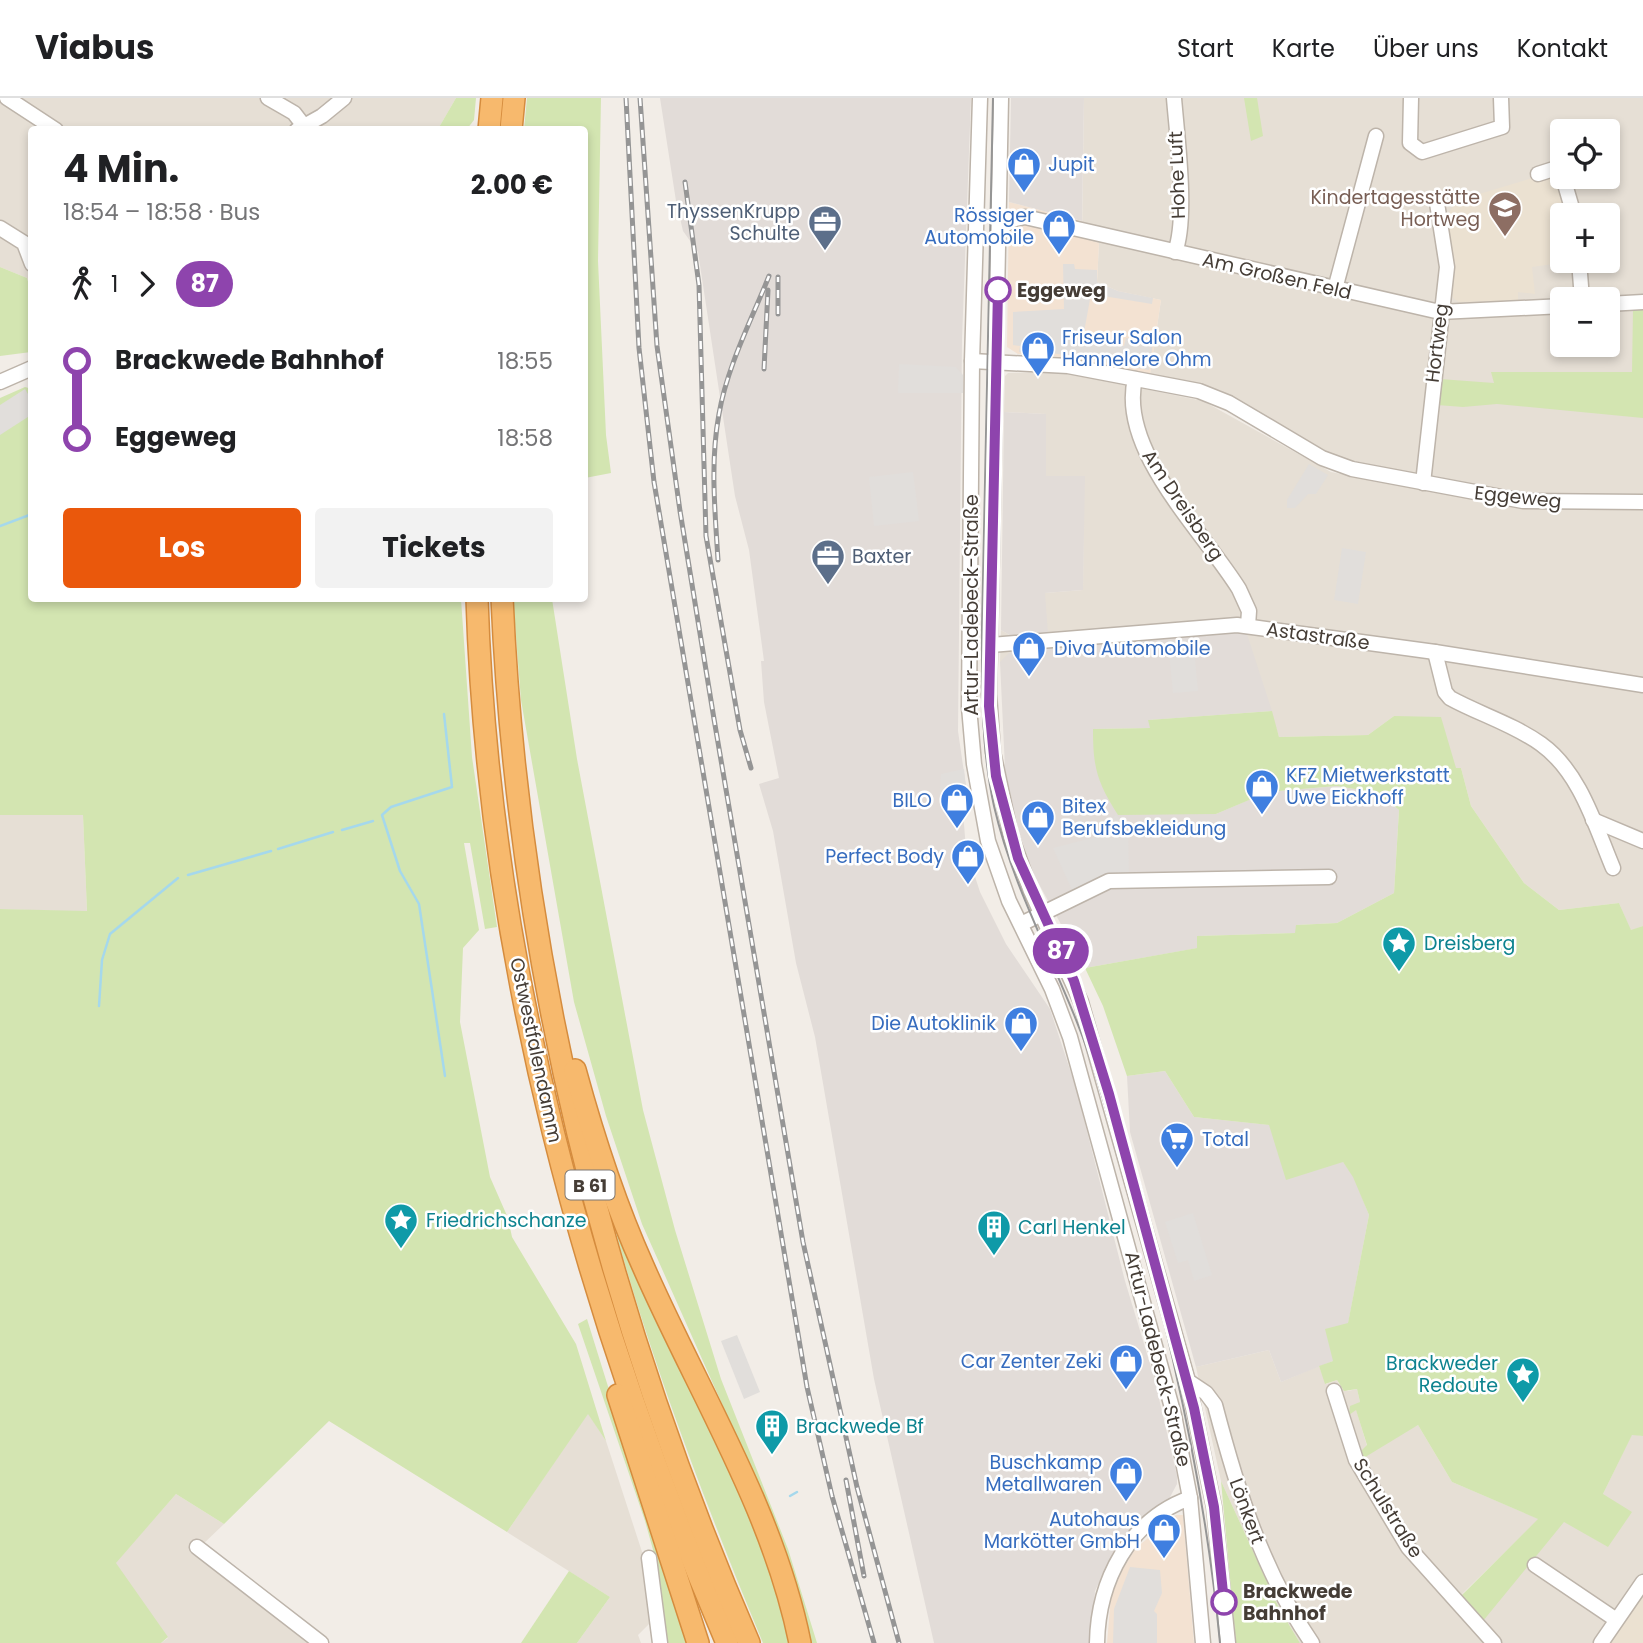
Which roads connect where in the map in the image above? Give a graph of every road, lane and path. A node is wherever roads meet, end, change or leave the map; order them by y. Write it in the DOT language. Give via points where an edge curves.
graph roads {
  1 [pos="7,98"];
  2 [pos="268,98"];
  3 [pos="344,98"];
  4 [pos="492,98"];
  5 [pos="514,98"];
  6 [pos="980,98"];
  7 [pos="1001,98"];
  8 [pos="1174,98"];
  9 [pos="1411,98"];
  10 [pos="1502,98"];
  11 [pos="50,126"];
  12 [pos="299,126"];
  13 [pos="303,126"];
  14 [pos="489,126"];
  15 [pos="511,126"];
  16 [pos="1376,136"];
  17 [pos="1550,170"];
  18 [pos="1538,174"];
  19 [pos="1437,203"];
  20 [pos="0,228"];
  21 [pos="999,230"];
  22 [pos="1175,252"];
  23 [pos="28,255"];
  24 [pos="1335,289"];
  25 [pos="1643,302"];
  26 [pos="1620,303"];
  27 [pos="1550,307"];
  28 [pos="1440,312"];
  29 [pos="972,361"];
  30 [pos="996,362"];
  31 [pos="28,370"];
  32 [pos="1135,379"];
  33 [pos="0,382"];
  34 [pos="1423,484"];
  35 [pos="1643,502"];
  36 [pos="477,602"];
  37 [pos="502,602"];
  38 [pos="1248,626"];
  39 [pos="991,645"];
  40 [pos="1436,652"];
  41 [pos="1643,685"];
  42 [pos="508,707"];
  43 [pos="1593,820"];
  44 [pos="1643,841"];
  45 [pos="1613,868"];
  46 [pos="1329,877"];
  47 [pos="1043,915"];
  48 [pos="1021,924"];
  49 [pos="558,1149"];
  50 [pos="1188,1381"];
  51 [pos="1334,1391"];
  52 [pos="1190,1498"];
  53 [pos="198,1547"];
  54 [pos="649,1558"];
  55 [pos="1535,1566"];
  56 [pos="1643,1582"];
  57 [pos="1615,1619"];
  58 [pos="321,1643"];
  59 [pos="660,1643"];
  60 [pos="698,1643"];
  61 [pos="727,1643"];
  62 [pos="749,1643"];
  63 [pos="800,1643"];
  64 [pos="1097,1643"];
  65 [pos="1203,1643"];
  66 [pos="1228,1643"];
  67 [pos="1312,1643"];
  68 [pos="1494,1643"];
  69 [pos="1601,1643"];
  1 -- 11 [label="street"];
  2 -- 12 [label="street" via="294,113"];
  3 -- 13 [label="street"];
  4 -- 14 [label="highway"];
  5 -- 15 [label="highway"];
  6 -- 29 [label="street, Artur-Ladebeck-Straße"];
  7 -- 21 [label="street, Artur-Ladebeck-Straße"];
  8 -- 22 [label="street, Hohe Luft" via="1180,194"];
  9 -- 10 [label="street" via="1410,144 1422,152 1502,127"];
  16 -- 24 [label="street"];
  17 -- 18 [label="street"];
  19 -- 28 [label="street, Hortweg" via="1447,267"];
  20 -- 23 [label="street" via="23,243"];
  21 -- 22 [label="street, Am Großen Feld" via="1016,218 1030,218"];
  21 -- 30 [label="street, Artur-Ladebeck-Straße"];
  22 -- 24 [label="street, Am Großen Feld"];
  24 -- 28 [label="street, Am Großen Feld"];
  25 -- 26 [label="street"];
  27 -- 28 [label="street, Am Großen Feld"];
  28 -- 34 [label="street, Hortweg"];
  29 -- 30 [label="street"];
  29 -- 48 [label="street, Artur-Ladebeck-Straße" via="972,747 988,841 1002,886"];
  30 -- 32 [label="street, Eggeweg" via="1065,365"];
  30 -- 39 [label="street, Artur-Ladebeck-Straße"];
  31 -- 33 [label="street"];
  32 -- 34 [label="street, Eggeweg" via="1215,396 1342,467"];
  32 -- 38 [label="street, Am Dreisberg" via="1134,405 1143,451 1239,589 1249,611"];
  34 -- 35 [label="street, Eggeweg" via="1523,501"];
  36 -- 49 [label="highway, Ostwestfalendamm / B 61" via="488,756 504,883 534,1049"];
  37 -- 42 [label="highway, Ostwestfalendamm / B 61"];
  38 -- 39 [label="street, Astastraße"];
  38 -- 40 [label="street, Astastraße"];
  39 -- 47 [label="street, Artur-Ladebeck-Straße" via="990,729 1001,799 1018,858"];
  40 -- 41 [label="street, Astastraße"];
  40 -- 43 [label="street" via="1444,692 1543,746 1576,786"];
  42 -- 62 [label="highway, Ostwestfalendamm / B 61" via="533,915 585,1166 649,1383"];
  42 -- 63 [label="highway, B 61" via="560,1013 578,1081 626,1225 751,1497"];
  43 -- 44 [label="street"];
  43 -- 45 [label="street"];
  46 -- 47 [label="street" via="1109,881"];
  47 -- 48 [label="street"];
  47 -- 50 [label="street, Artur-Ladebeck-Straße" via="1091,1030"];
  48 -- 52 [label="street, Artur-Ladebeck-Straße" via="1062,1014 1083,1076 1165,1376"];
  49 -- 60 [label="highway" via="565,1206 589,1299"];
  49 -- 61 [label="highway, Ostwestfalendamm / B 61" via="627,1381"];
  50 -- 66 [label="street, Artur-Ladebeck-Straße" via="1214,1507"];
  50 -- 67 [label="street, Lönkert" via="1211,1399 1242,1502 1266,1560"];
  51 -- 68 [label="street, Schulstraße" via="1356,1460 1408,1547"];
  52 -- 64 [label="street" via="1141,1531 1117,1559 1102,1599"];
  52 -- 65 [label="street, Artur-Ladebeck-Straße"];
  53 -- 58 [label="street"];
  54 -- 59 [label="street"];
  55 -- 57 [label="street"];
  56 -- 57 [label="street"];
  57 -- 69 [label="street"];
}
